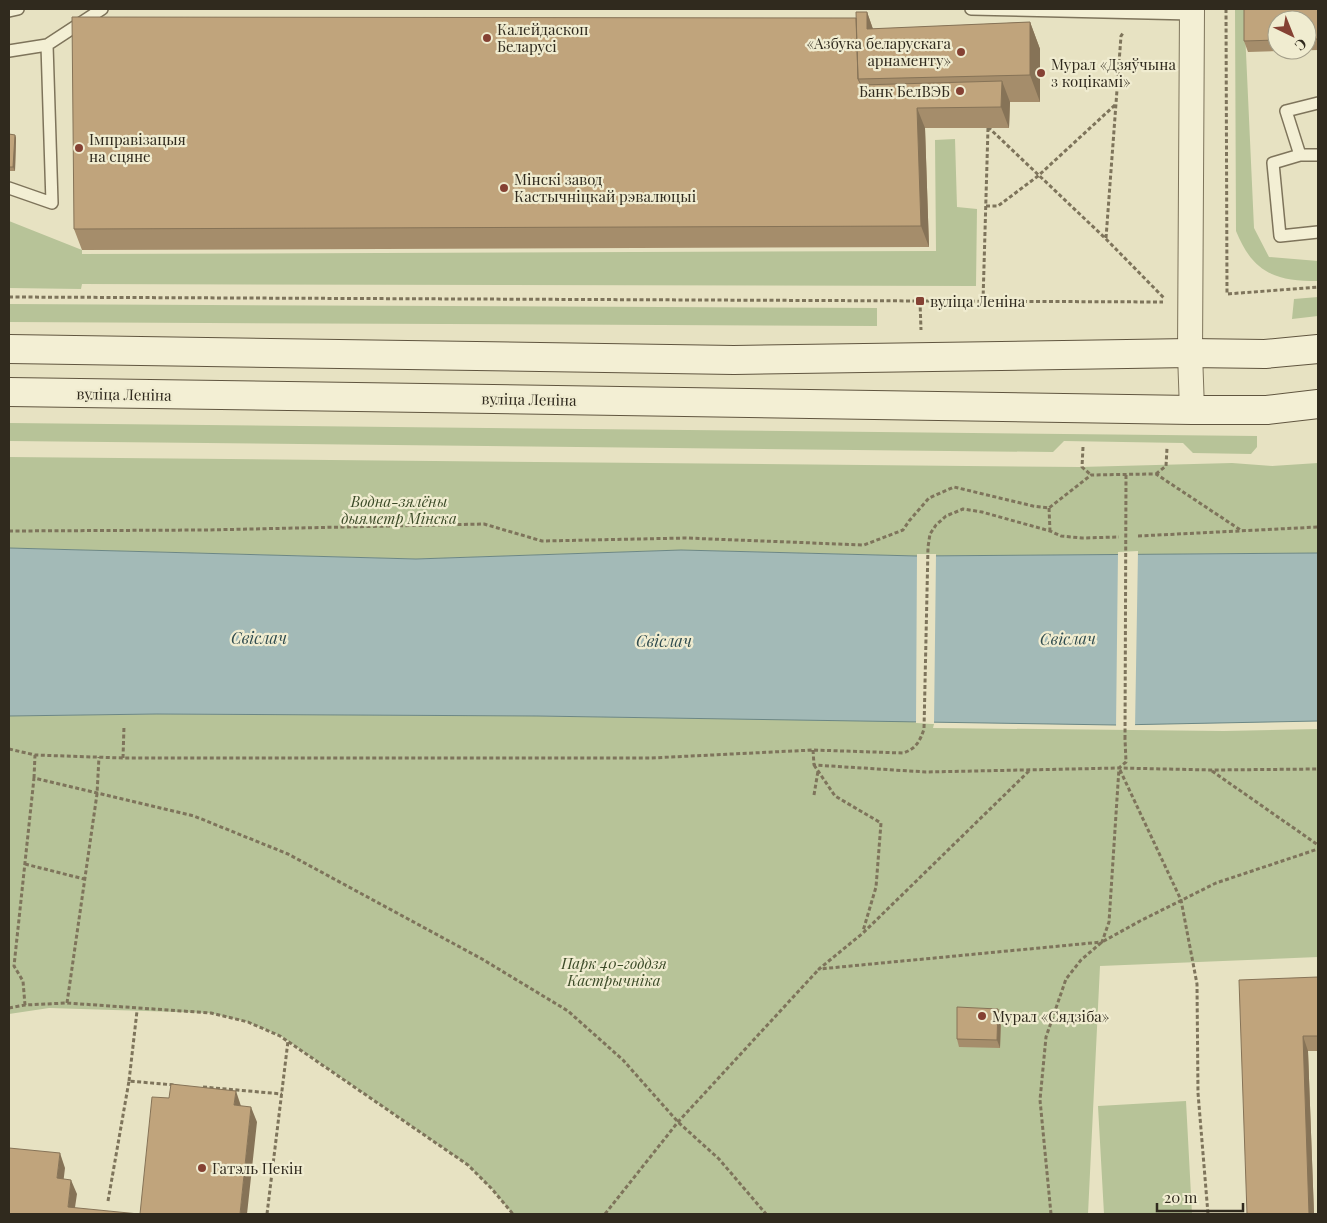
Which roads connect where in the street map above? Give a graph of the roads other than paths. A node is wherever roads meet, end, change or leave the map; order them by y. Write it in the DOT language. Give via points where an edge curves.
graph roads {
  1 [pos="18,9"];
  2 [pos="102,9"];
  3 [pos="971,9"];
  4 [pos="9,11"];
  5 [pos="1192,11"];
  6 [pos="47,45"];
  7 [pos="9,51"];
  8 [pos="1318,103"];
  9 [pos="1300,155"];
  10 [pos="1318,155"];
  11 [pos="9,188"];
  12 [pos="1318,232"];
  13 [pos="9,349"];
  14 [pos="1318,350"];
  15 [pos="1190,353"];
  16 [pos="9,392"];
  17 [pos="1318,404"];
  18 [pos="1192,410"];
  1 -- 4 [label="lane"];
  2 -- 6 [label="lane"];
  3 -- 5 [label="lane"];
  5 -- 15 [label="street"];
  6 -- 7 [label="lane"];
  6 -- 11 [label="lane" via="52,204"];
  8 -- 9 [label="lane" via="1286,111"];
  9 -- 10 [label="lane"];
  9 -- 12 [label="lane" via="1274,163 1280,236"];
  13 -- 15 [label="main road" via="734,360"];
  14 -- 15 [label="main road" via="1265,354"];
  15 -- 18 [label="street"];
  16 -- 18 [label="main road, вуліца Леніна"];
  17 -- 18 [label="main road, вуліца Леніна" via="1267,410"];
}
